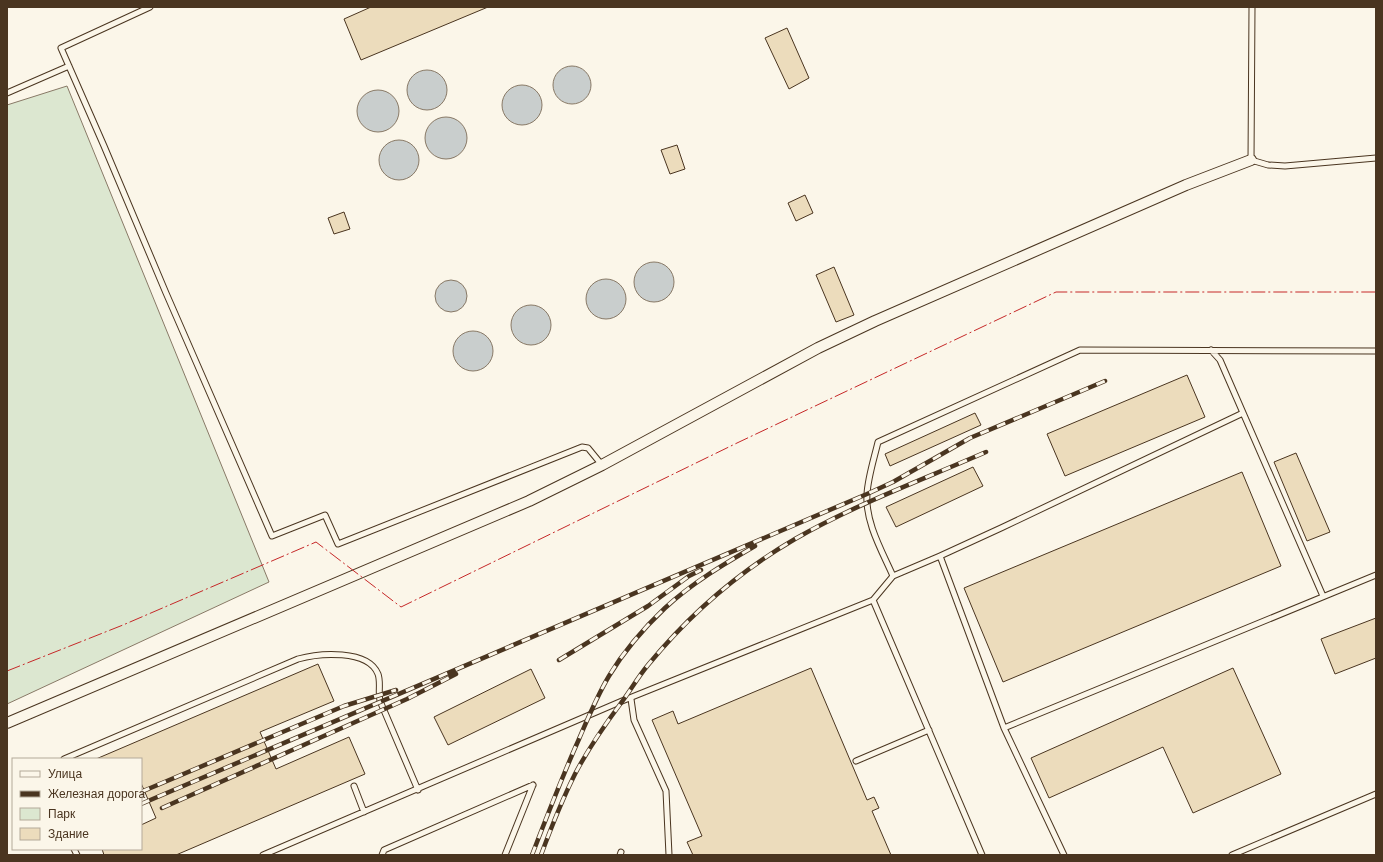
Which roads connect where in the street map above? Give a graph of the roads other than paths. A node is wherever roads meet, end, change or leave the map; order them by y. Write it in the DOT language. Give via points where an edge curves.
graph roads {
  1 [pos="150,7"];
  2 [pos="1252,7"];
  3 [pos="69,66"];
  4 [pos="7,93"];
  5 [pos="1376,158"];
  6 [pos="1251,160"];
  7 [pos="1211,350"];
  8 [pos="1376,351"];
  9 [pos="1243,413"];
  10 [pos="602,465"];
  11 [pos="940,556"];
  12 [pos="1376,575"];
  13 [pos="893,576"];
  14 [pos="1323,596"];
  15 [pos="873,600"];
  16 [pos="631,699"];
  17 [pos="7,723"];
  18 [pos="1004,728"];
  19 [pos="929,730"];
  20 [pos="66,758"];
  21 [pos="856,761"];
  22 [pos="354,786"];
  23 [pos="418,790"];
  24 [pos="1376,794"];
  25 [pos="364,812"];
  26 [pos="263,855"];
  27 [pos="382,855"];
  28 [pos="505,855"];
  29 [pos="669,855"];
  30 [pos="982,855"];
  31 [pos="1064,855"];
  32 [pos="1232,855"];
  1 -- 3 [label="lane" via="61,48"];
  2 -- 6 [label="lane"];
  3 -- 4 [label="lane"];
  3 -- 10 [label="lane" via="272,536 325,514 338,544 582,448 588,448"];
  5 -- 6 [label="lane" via="1285,166"];
  6 -- 10 [label="street" via="1186,185 875,321 818,348"];
  7 -- 8 [label="lane"];
  7 -- 9 [label="lane" via="1220,360"];
  7 -- 13 [label="lane" via="1080,350 878,442 867,494 868,510"];
  9 -- 11 [label="lane"];
  9 -- 14 [label="lane"];
  10 -- 17 [label="street" via="529,501"];
  11 -- 13 [label="lane"];
  11 -- 18 [label="lane"];
  12 -- 14 [label="lane"];
  13 -- 15 [label="lane"];
  14 -- 18 [label="lane"];
  15 -- 16 [label="lane"];
  15 -- 19 [label="lane"];
  16 -- 23 [label="lane"];
  16 -- 29 [label="lane" via="634,720 666,791"];
  18 -- 31 [label="lane"];
  19 -- 21 [label="lane"];
  19 -- 30 [label="lane"];
  20 -- 23 [label="lane" via="298,659 316,655 355,657 370,663 378,674 380,701"];
  22 -- 25 [label="lane"];
  23 -- 25 [label="lane"];
  24 -- 32 [label="lane"];
  25 -- 26 [label="lane"];
  27 -- 28 [label="lane" via="384,850 533,785"];
}
